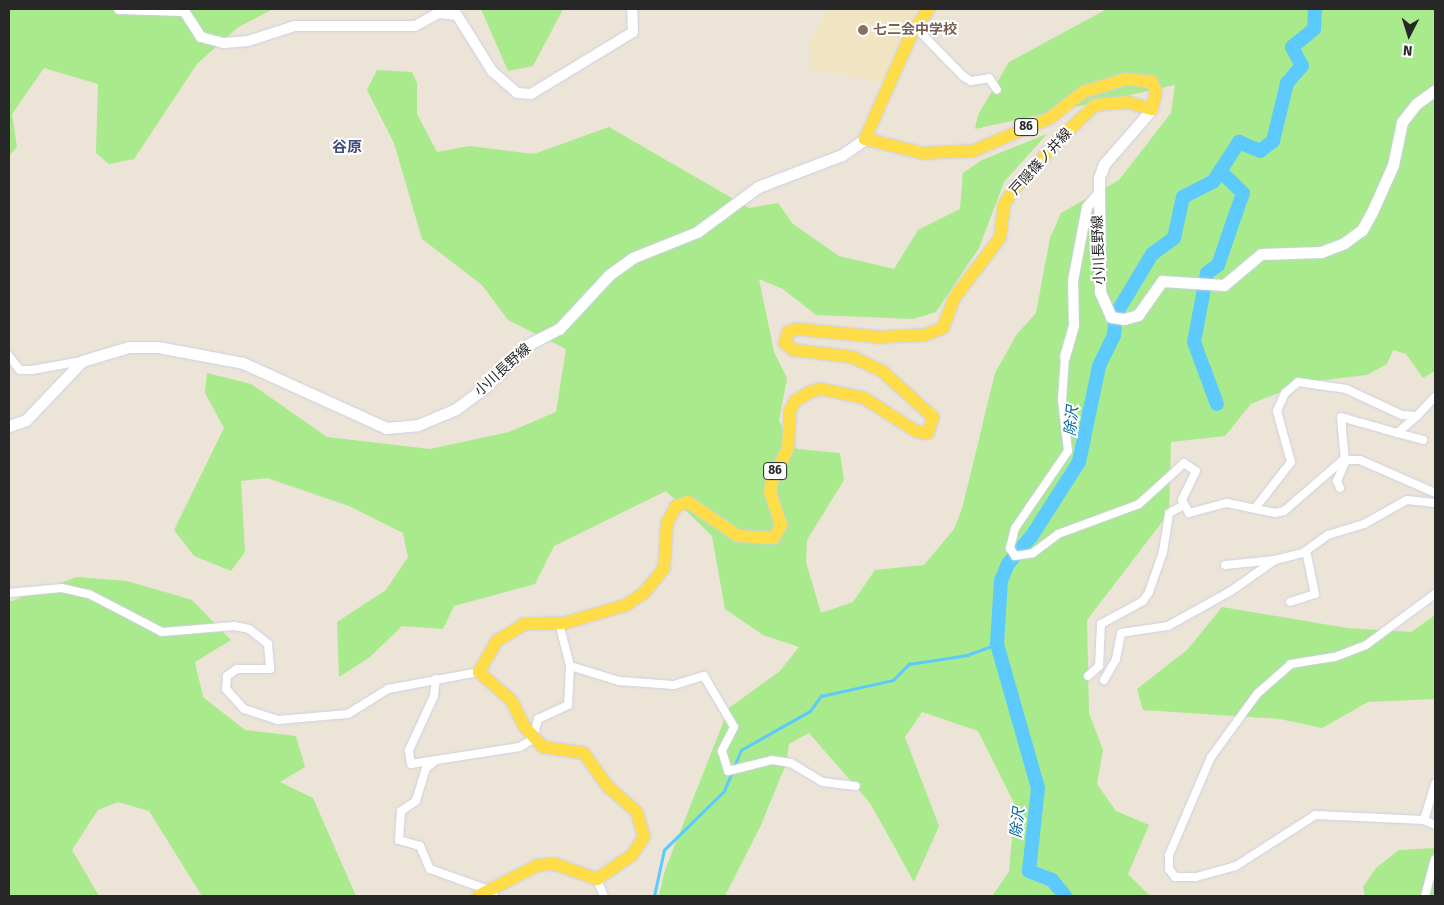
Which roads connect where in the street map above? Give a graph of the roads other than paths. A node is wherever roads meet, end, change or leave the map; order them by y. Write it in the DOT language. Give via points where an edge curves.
graph roads {
  1 [pos="119,9"];
  2 [pos="632,9"];
  3 [pos="929,9"];
  4 [pos="916,28"];
  5 [pos="997,90"];
  6 [pos="1435,90"];
  7 [pos="1152,109"];
  8 [pos="865,139"];
  9 [pos="1097,196"];
  10 [pos="9,356"];
  11 [pos="1065,357"];
  12 [pos="82,361"];
  13 [pos="1435,397"];
  14 [pos="1417,416"];
  15 [pos="9,426"];
  16 [pos="1397,433"];
  17 [pos="1423,440"];
  18 [pos="1343,460"];
  19 [pos="1340,488"];
  20 [pos="1435,493"];
  21 [pos="1435,503"];
  22 [pos="1182,506"];
  23 [pos="1256,507"];
  24 [pos="1306,551"];
  25 [pos="1275,560"];
  26 [pos="1224,565"];
  27 [pos="9,592"];
  28 [pos="1435,594"];
  29 [pos="1290,602"];
  30 [pos="559,623"];
  31 [pos="570,666"];
  32 [pos="479,672"];
  33 [pos="1088,676"];
  34 [pos="436,679"];
  35 [pos="1104,680"];
  36 [pos="533,739"];
  37 [pos="436,760"];
  38 [pos="1435,784"];
  39 [pos="856,786"];
  40 [pos="1424,820"];
  41 [pos="1435,825"];
  42 [pos="1435,859"];
  43 [pos="597,879"];
  44 [pos="486,894"];
  45 [pos="604,896"];
  46 [pos="1425,896"];
  1 -- 2 [label="street" via="184,11 201,37 224,43 248,41 295,26 415,26 438,13 457,15 492,71 517,93 531,94 633,32"];
  3 -- 4 [label="main road"];
  4 -- 5 [label="street" via="963,76 971,81 989,78"];
  4 -- 8 [label="main road"];
  6 -- 9 [label="main road, 小川長野線" via="1416,104 1402,122 1393,165 1372,212 1350,239 1321,252 1261,254 1224,285 1162,281 1138,315 1124,320 1111,316 1100,292"];
  7 -- 8 [label="main road, 戸隠篠ノ井線 / 86" via="1156,91 1152,82 1126,79 1083,92 1050,118 973,151 922,153"];
  7 -- 9 [label="main road, 小川長野線" via="1104,164"];
  7 -- 30 [label="main road, 戸隠篠ノ井線 / 86" via="1127,102 1095,105 1066,133 1014,189 1004,205 1000,238 955,297 943,328 925,335 879,337 797,329 788,332 785,343 793,350 852,357 882,371 933,417 932,430 917,432 864,398 821,389 800,397 790,411 788,448 772,480 770,491 781,525 774,538 738,536 688,502 676,506 667,523 664,568 656,584 626,605"];
  8 -- 12 [label="main road, 小川長野線" via="842,155 758,187 697,232 632,258 603,281 559,329 527,345 488,386 456,409 418,425 386,428 275,376 211,355 129,347"];
  9 -- 11 [label="street" via="1087,207 1073,281 1074,326"];
  10 -- 12 [label="street" via="20,370"];
  11 -- 22 [label="street" via="1062,400 1068,451 1015,528 1010,548 1015,556 1032,553 1058,534 1139,504 1189,463 1196,471"];
  12 -- 15 [label="main road, 小川長野線" via="26,420"];
  13 -- 14 [label="street"];
  14 -- 16 [label="street"];
  14 -- 23 [label="street" via="1384,409 1346,389 1298,382 1285,393 1277,412 1291,462"];
  16 -- 17 [label="street"];
  16 -- 18 [label="street" via="1341,418"];
  18 -- 19 [label="street"];
  18 -- 20 [label="street" via="1360,460"];
  18 -- 23 [label="street" via="1284,511"];
  21 -- 24 [label="street" via="1408,500 1364,524 1328,535"];
  22 -- 23 [label="street" via="1195,513 1227,503"];
  22 -- 33 [label="street" via="1169,513 1163,552 1143,601 1102,624 1099,666"];
  24 -- 25 [label="street"];
  24 -- 29 [label="street" via="1315,594"];
  25 -- 26 [label="street"];
  25 -- 35 [label="street" via="1231,591 1168,626 1121,633 1116,659"];
  27 -- 34 [label="street" via="62,588 89,594 162,632 235,626 249,629 268,644 270,669 231,672 226,689 244,709 278,720 356,712 388,689"];
  28 -- 40 [label="street" via="1366,645 1334,658 1291,664 1257,694 1211,758 1169,855 1169,869 1175,877 1196,877 1236,866 1315,815"];
  30 -- 31 [label="street"];
  30 -- 32 [label="main road, 戸隠篠ノ井線 / 86" via="524,624 508,632 489,652"];
  31 -- 36 [label="street" via="568,705 538,719"];
  31 -- 39 [label="street" via="619,681 674,685 704,676 734,728 722,751 728,771 772,760 791,763 823,782"];
  32 -- 34 [label="street"];
  32 -- 36 [label="main road" via="512,701"];
  34 -- 37 [label="street" via="434,696 409,750 411,764"];
  36 -- 37 [label="street" via="489,755"];
  36 -- 43 [label="main road" via="543,747 584,753 608,787 638,812 644,829 640,847"];
  37 -- 44 [label="street" via="426,768 416,802 401,811 397,834 403,842 420,846 430,869"];
  38 -- 40 [label="street"];
  40 -- 41 [label="street"];
  42 -- 46 [label="street"];
  43 -- 44 [label="main road" via="555,864 538,865"];
  43 -- 45 [label="street"];
}
